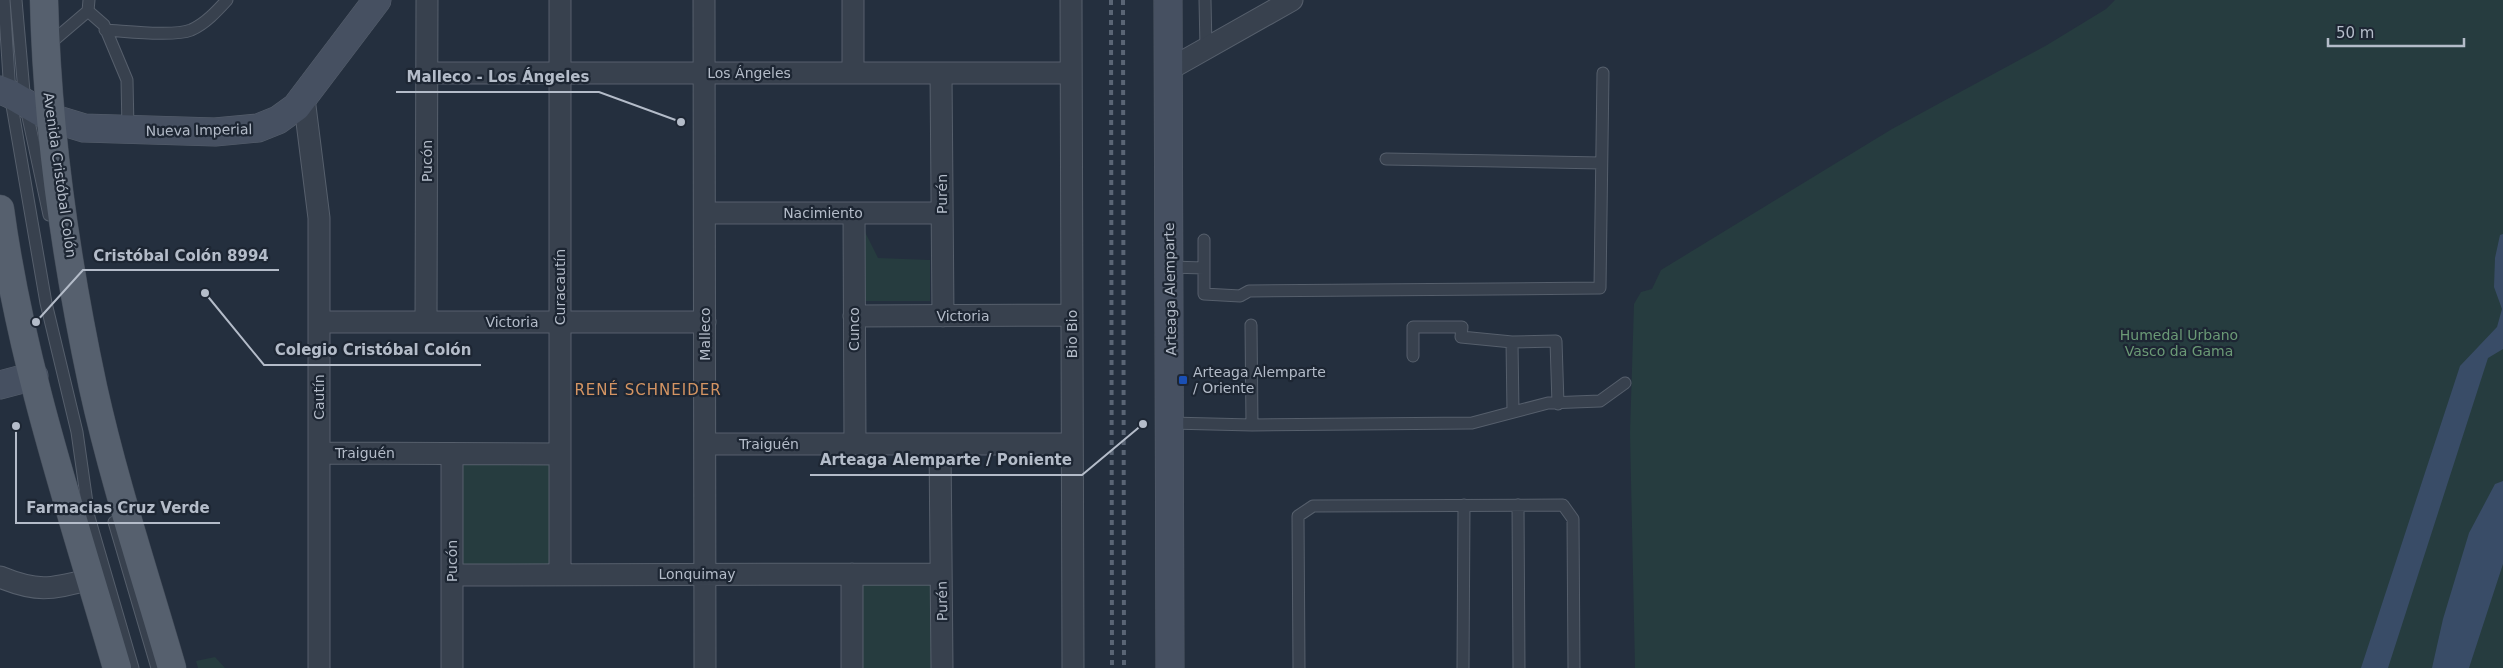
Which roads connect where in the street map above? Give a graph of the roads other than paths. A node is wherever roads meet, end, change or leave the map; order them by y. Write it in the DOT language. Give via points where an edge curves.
graph roads {
  1 [pos="4,0"];
  2 [pos="16,0"];
  3 [pos="44,0"];
  4 [pos="227,0"];
  5 [pos="377,0"];
  6 [pos="428,0"];
  7 [pos="560,0"];
  8 [pos="704,0"];
  9 [pos="853,0"];
  10 [pos="1071,0"];
  11 [pos="1168,0"];
  12 [pos="1205,0"];
  13 [pos="1292,0"];
  14 [pos="89,6"];
  15 [pos="105,30"];
  16 [pos="45,47"];
  17 [pos="1206,48"];
  18 [pos="1168,70"];
  19 [pos="427,73"];
  20 [pos="560,73"];
  21 [pos="705,73"];
  22 [pos="853,73"];
  23 [pos="941,73"];
  24 [pos="1071,73"];
  25 [pos="1603,73"];
  26 [pos="9,92"];
  27 [pos="304,98"];
  28 [pos="51,118"];
  29 [pos="128,131"];
  30 [pos="1386,159"];
  31 [pos="1601,162"];
  32 [pos="0,209"];
  33 [pos="942,212"];
  34 [pos="705,213"];
  35 [pos="854,213"];
  36 [pos="52,226"];
  37 [pos="1204,240"];
  38 [pos="1170,267"];
  39 [pos="1204,268"];
  40 [pos="1072,315"];
  41 [pos="854,316"];
  42 [pos="943,316"];
  43 [pos="319,322"];
  44 [pos="426,322"];
  45 [pos="560,322"];
  46 [pos="705,322"];
  47 [pos="1251,325"];
  48 [pos="1512,342"];
  49 [pos="1413,356"];
  50 [pos="34,376"];
  51 [pos="1625,383"];
  52 [pos="0,385"];
  53 [pos="1558,404"];
  54 [pos="1513,412"];
  55 [pos="1171,423"];
  56 [pos="1252,425"];
  57 [pos="705,444"];
  58 [pos="855,444"];
  59 [pos="940,444"];
  60 [pos="1072,444"];
  61 [pos="319,453"];
  62 [pos="452,454"];
  63 [pos="560,454"];
  64 [pos="1518,505"];
  65 [pos="1464,506"];
  66 [pos="111,510"];
  67 [pos="560,574"];
  68 [pos="705,574"];
  69 [pos="852,574"];
  70 [pos="941,574"];
  71 [pos="452,575"];
  72 [pos="0,577"];
  73 [pos="91,579"];
  74 [pos="116,668"];
  75 [pos="133,668"];
  76 [pos="157,668"];
  77 [pos="172,668"];
  78 [pos="319,668"];
  79 [pos="452,668"];
  80 [pos="705,668"];
  81 [pos="852,668"];
  82 [pos="942,668"];
  83 [pos="1073,668"];
  84 [pos="1170,668"];
  85 [pos="1298,668"];
  86 [pos="1463,668"];
  87 [pos="1519,668"];
  88 [pos="1574,668"];
  1 -- 26 [label="lane"];
  2 -- 26 [label="lane"];
  3 -- 16 [label="main road, Avenida Cristóbal Colón"];
  4 -- 15 [label="lane" via="206,21 179,33"];
  5 -- 27 [label="main road, Nueva Imperial"];
  6 -- 19 [label="street, Pucón"];
  7 -- 20 [label="street, Curacautín"];
  8 -- 21 [label="street, Malleco"];
  9 -- 22 [label="street"];
  10 -- 24 [label="street, Bio Bio"];
  11 -- 18 [label="main road, Arteaga Alemparte"];
  12 -- 17 [label="lane"];
  13 -- 17 [label="street"];
  14 -- 15 [label="lane"];
  14 -- 16 [label="lane"];
  15 -- 29 [label="lane" via="127,80"];
  16 -- 28 [label="main road, Avenida Cristóbal Colón"];
  17 -- 18 [label="street"];
  18 -- 38 [label="main road, Arteaga Alemparte"];
  19 -- 20 [label="street, Los Ángeles"];
  19 -- 44 [label="street, Pucón"];
  20 -- 21 [label="street, Los Ángeles"];
  20 -- 45 [label="street, Curacautín"];
  21 -- 22 [label="street, Los Ángeles"];
  21 -- 34 [label="street, Malleco"];
  22 -- 23 [label="street, Los Ángeles"];
  23 -- 24 [label="street, Los Ángeles"];
  23 -- 33 [label="street, Purén"];
  24 -- 40 [label="street, Bio Bio"];
  25 -- 31 [label="lane"];
  26 -- 28 [label="main road, Nueva Imperial"];
  26 -- 36 [label="lane"];
  26 -- 75 [label="lane" via="44,294 77,432 85,497"];
  27 -- 29 [label="main road, Nueva Imperial" via="283,117 258,128 215,132"];
  27 -- 43 [label="street, Cautín" via="319,218"];
  28 -- 29 [label="main road, Nueva Imperial" via="84,128"];
  28 -- 77 [label="main road, Avenida Cristóbal Colón" via="78,304 94,388"];
  30 -- 31 [label="lane"];
  31 -- 39 [label="lane" via="1600,288 1249,290 1240,296 1204,294"];
  32 -- 50 [label="main road" via="13,286"];
  33 -- 35 [label="street, Nacimiento"];
  33 -- 42 [label="street, Purén"];
  34 -- 35 [label="street, Nacimiento"];
  34 -- 46 [label="street, Malleco"];
  35 -- 41 [label="street, Cunco"];
  37 -- 39 [label="lane"];
  38 -- 39 [label="lane"];
  38 -- 55 [label="main road, Arteaga Alemparte"];
  40 -- 42 [label="street, Victoria"];
  40 -- 60 [label="street, Bio Bio"];
  41 -- 42 [label="street, Victoria"];
  41 -- 58 [label="street, Cunco"];
  43 -- 44 [label="street, Victoria"];
  43 -- 61 [label="street, Cautín"];
  44 -- 45 [label="street, Victoria"];
  45 -- 46 [label="street, Victoria"];
  45 -- 63 [label="street, Curacautín"];
  46 -- 57 [label="street, Malleco"];
  47 -- 56 [label="lane"];
  48 -- 49 [label="lane" via="1460,338 1462,327 1413,327"];
  48 -- 53 [label="lane" via="1556,341"];
  48 -- 54 [label="lane"];
  50 -- 52 [label="main road"];
  50 -- 73 [label="main road"];
  51 -- 53 [label="lane" via="1600,402"];
  53 -- 54 [label="lane" via="1548,403"];
  54 -- 56 [label="lane" via="1472,422"];
  55 -- 56 [label="lane"];
  55 -- 84 [label="main road, Arteaga Alemparte"];
  57 -- 58 [label="street, Traiguén"];
  57 -- 68 [label="street, Malleco"];
  58 -- 59 [label="street, Traiguén"];
  59 -- 60 [label="street, Traiguén"];
  59 -- 70 [label="street, Purén"];
  60 -- 83 [label="street, Bio Bio"];
  61 -- 62 [label="street, Traiguén"];
  61 -- 78 [label="street, Cautín"];
  62 -- 63 [label="street, Traiguén"];
  62 -- 71 [label="street, Pucón"];
  63 -- 67 [label="street, Curacautín"];
  64 -- 65 [label="lane"];
  64 -- 87 [label="lane"];
  64 -- 88 [label="lane" via="1563,505 1573,519"];
  65 -- 85 [label="lane" via="1313,506 1298,516"];
  65 -- 86 [label="lane"];
  66 -- 76 [label="lane"];
  67 -- 68 [label="street, Lonquimay"];
  67 -- 71 [label="street, Lonquimay"];
  68 -- 69 [label="street, Lonquimay"];
  68 -- 80 [label="street, Malleco"];
  69 -- 70 [label="street, Lonquimay"];
  69 -- 81 [label="street"];
  70 -- 82 [label="street, Purén"];
  71 -- 79 [label="street, Pucón"];
  72 -- 73 [label="street" via="39,589"];
  73 -- 74 [label="main road"];
}
